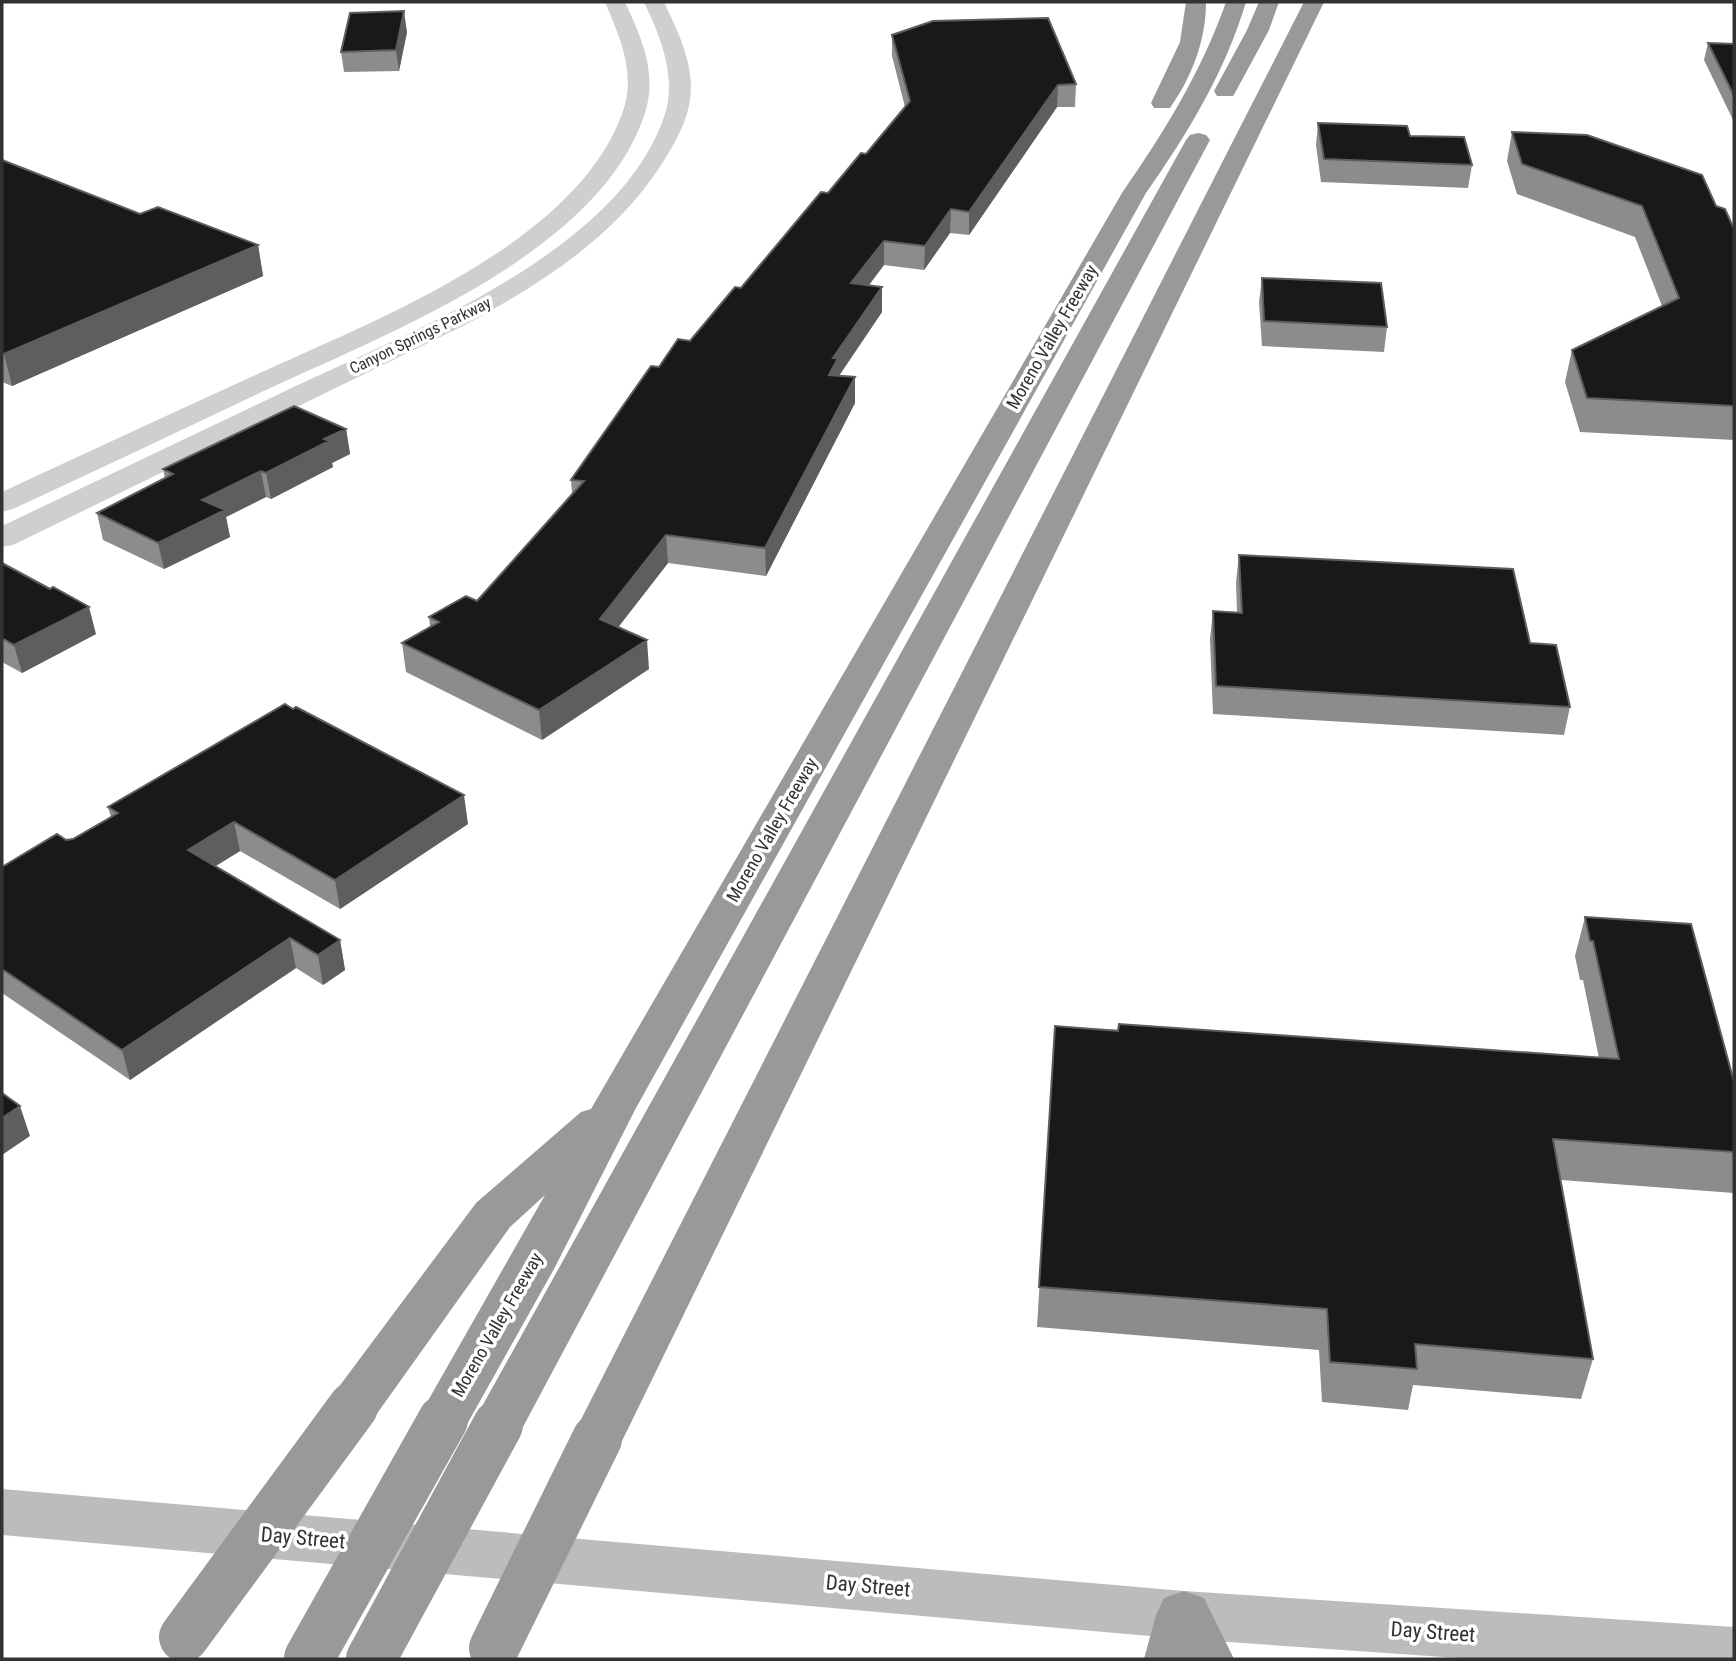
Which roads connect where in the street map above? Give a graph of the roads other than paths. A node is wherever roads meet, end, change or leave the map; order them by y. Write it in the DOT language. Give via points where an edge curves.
graph roads {
  1 [pos="615,2"];
  2 [pos="654,2"];
  3 [pos="1196,2"];
  4 [pos="1236,2"];
  5 [pos="1302,3"];
  6 [pos="1151,124"];
  7 [pos="1138,147"];
  8 [pos="1134,193"];
  9 [pos="2,503"];
  10 [pos="5,532"];
  11 [pos="614,1108"];
  12 [pos="2,1512"];
  13 [pos="1187,1644"];
  14 [pos="176,1648"];
  15 [pos="1734,1652"];
  16 [pos="491,1654"];
  17 [pos="309,1659"];
  18 [pos="371,1659"];
  1 -- 9 [label="street, Canyon Springs Parkway" via="639,72 632,118 617,151 573,204 548,226 419,309"];
  2 -- 10 [label="street, Canyon Springs Parkway" via="680,82 677,113 650,171 618,209 574,248 506,293 456,319"];
  3 -- 6 [label="highway" via="1190,47"];
  4 -- 8 [label="highway, Moreno Valley Freeway" via="1204,82 1166,150"];
  5 -- 16 [label="highway, bridge"];
  5 -- 18 [label="highway, bridge" via="1253,39"];
  7 -- 8 [label="highway"];
  8 -- 11 [label="highway, Moreno Valley Freeway"];
  11 -- 14 [label="highway, bridge" via="493,1215"];
  11 -- 17 [label="highway, Moreno Valley Freeway, bridge" via="530,1269"];
  12 -- 13 [label="main road, Day Street"];
  13 -- 15 [label="main road, Day Street"];
}
